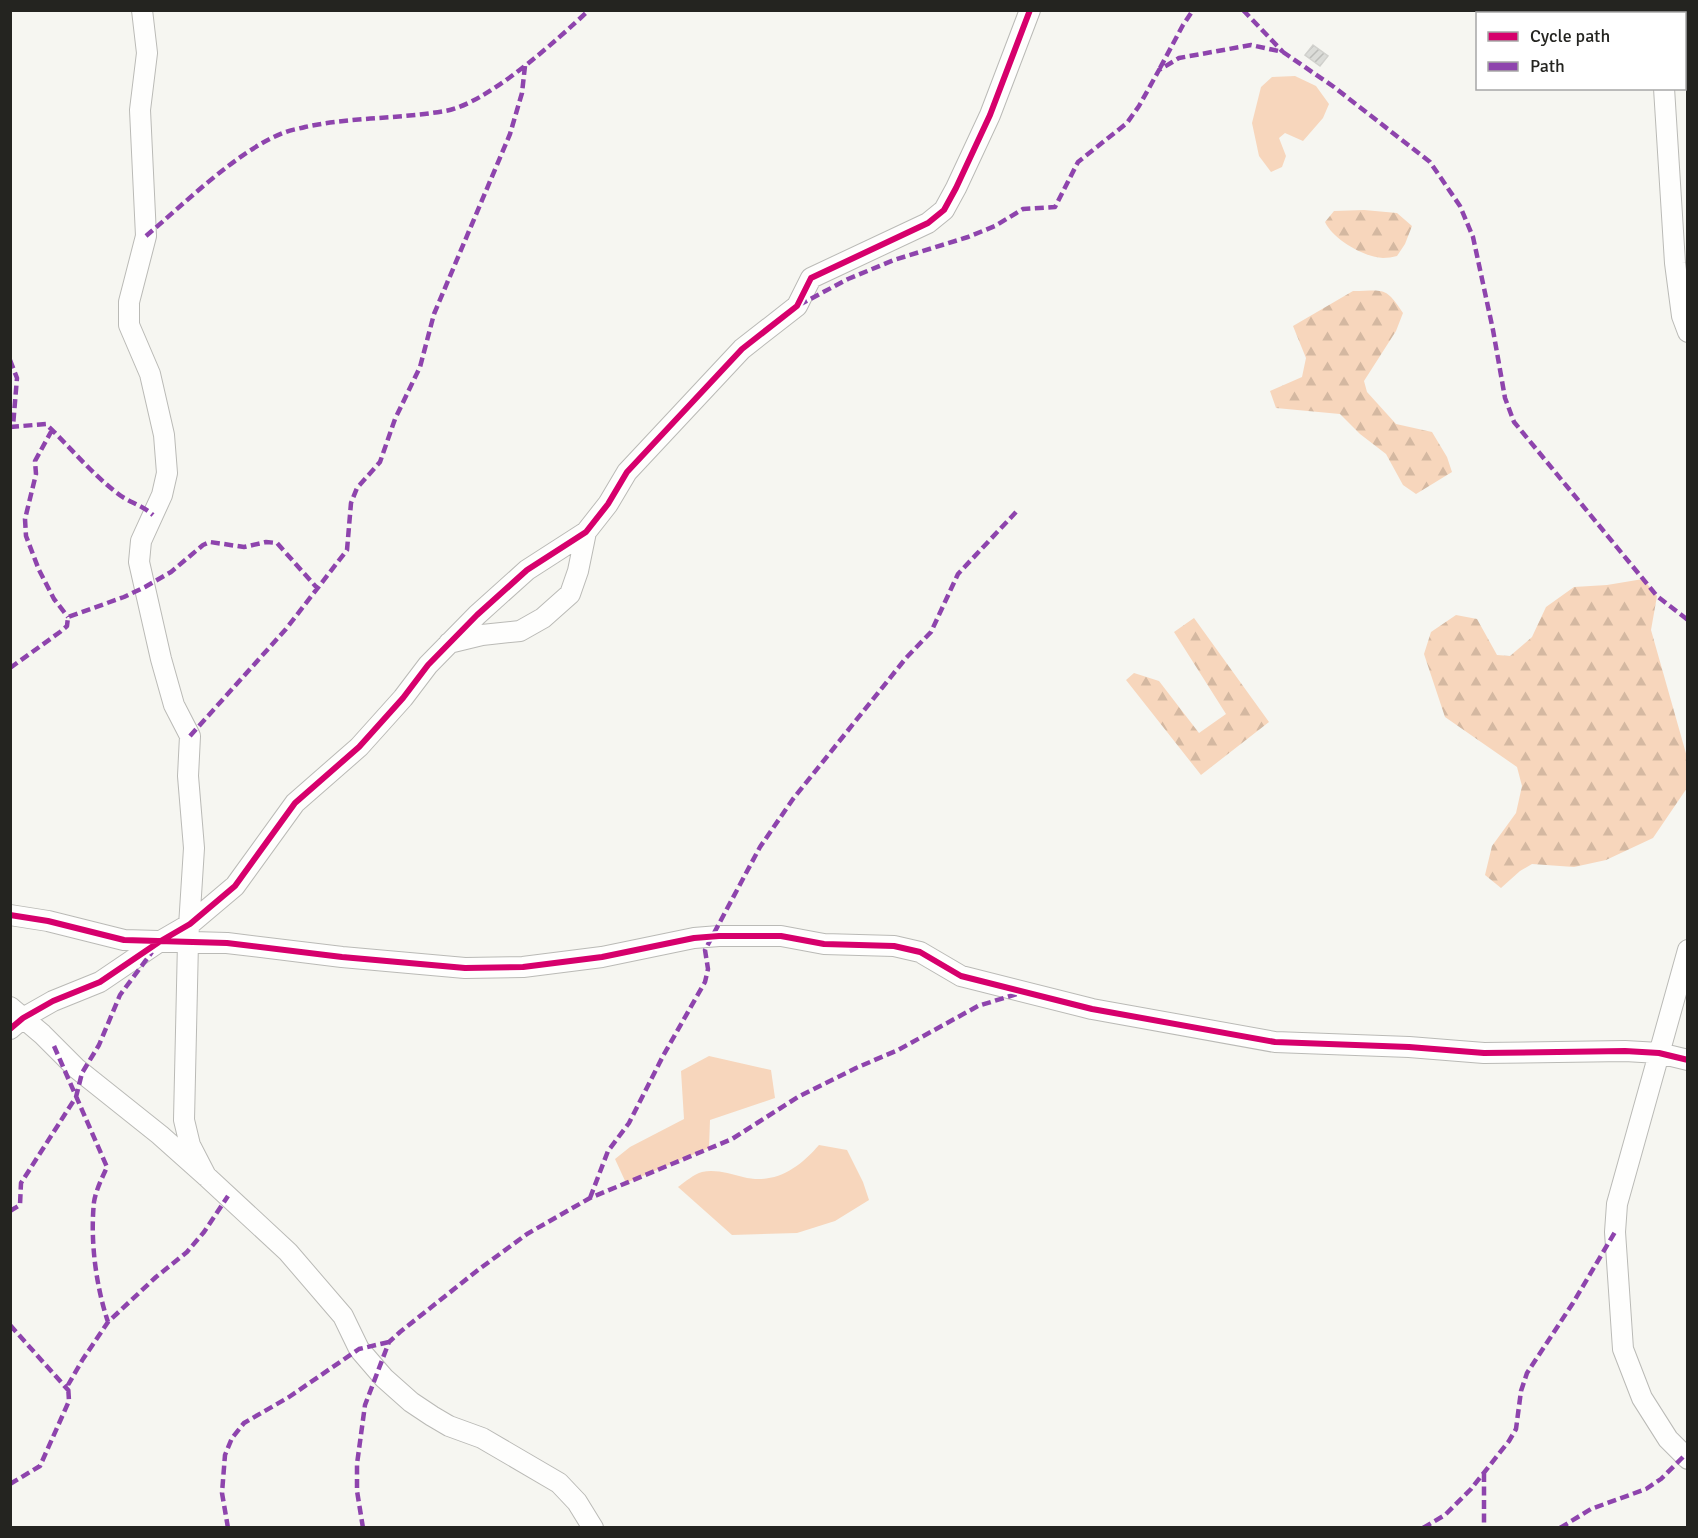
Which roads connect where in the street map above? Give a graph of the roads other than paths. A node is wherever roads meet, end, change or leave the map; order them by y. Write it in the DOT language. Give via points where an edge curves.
graph roads {
  1 [pos="142,10"];
  2 [pos="1030,10"];
  3 [pos="1664,90"];
  4 [pos="1688,332"];
  5 [pos="586,532"];
  6 [pos="449,644"];
  7 [pos="10,915"];
  8 [pos="189,933"];
  9 [pos="159,942"];
  10 [pos="1688,950"];
  11 [pos="15,1018"];
  12 [pos="1659,1053"];
  13 [pos="1688,1060"];
  14 [pos="206,1176"];
  15 [pos="1688,1459"];
  16 [pos="593,1527"];
  1 -- 8 [label="street" via="147,53 140,110 146,236 129,302 129,325 150,374 164,435 167,473 162,495 141,541 139,562 174,705 190,736 188,776 194,848"];
  2 -- 5 [label="street" via="990,115 944,210 928,223 811,278 797,306 742,350 627,472"];
  3 -- 4 [label="street" via="1675,263"];
  5 -- 6 [label="street" via="527,570"];
  5 -- 6 [label="street" via="570,594 543,618 520,631"];
  6 -- 8 [label="street" via="359,747 295,803 235,886"];
  7 -- 9 [label="street" via="124,940"];
  8 -- 9 [label="street"];
  8 -- 12 [label="street" via="227,943 465,968 523,967 693,938 782,936 824,944 894,946 920,952 961,976 1092,1009 1275,1042 1484,1053"];
  8 -- 14 [label="street" via="184,1120 190,1145"];
  9 -- 11 [label="street" via="100,982"];
  10 -- 12 [label="street"];
  11 -- 14 [label="street"];
  12 -- 13 [label="street"];
  12 -- 15 [label="street" via="1617,1204 1615,1232 1623,1349 1642,1398 1668,1439"];
  14 -- 16 [label="street" via="288,1252 343,1316 359,1349 384,1378 432,1416 482,1438 560,1483"];
}
